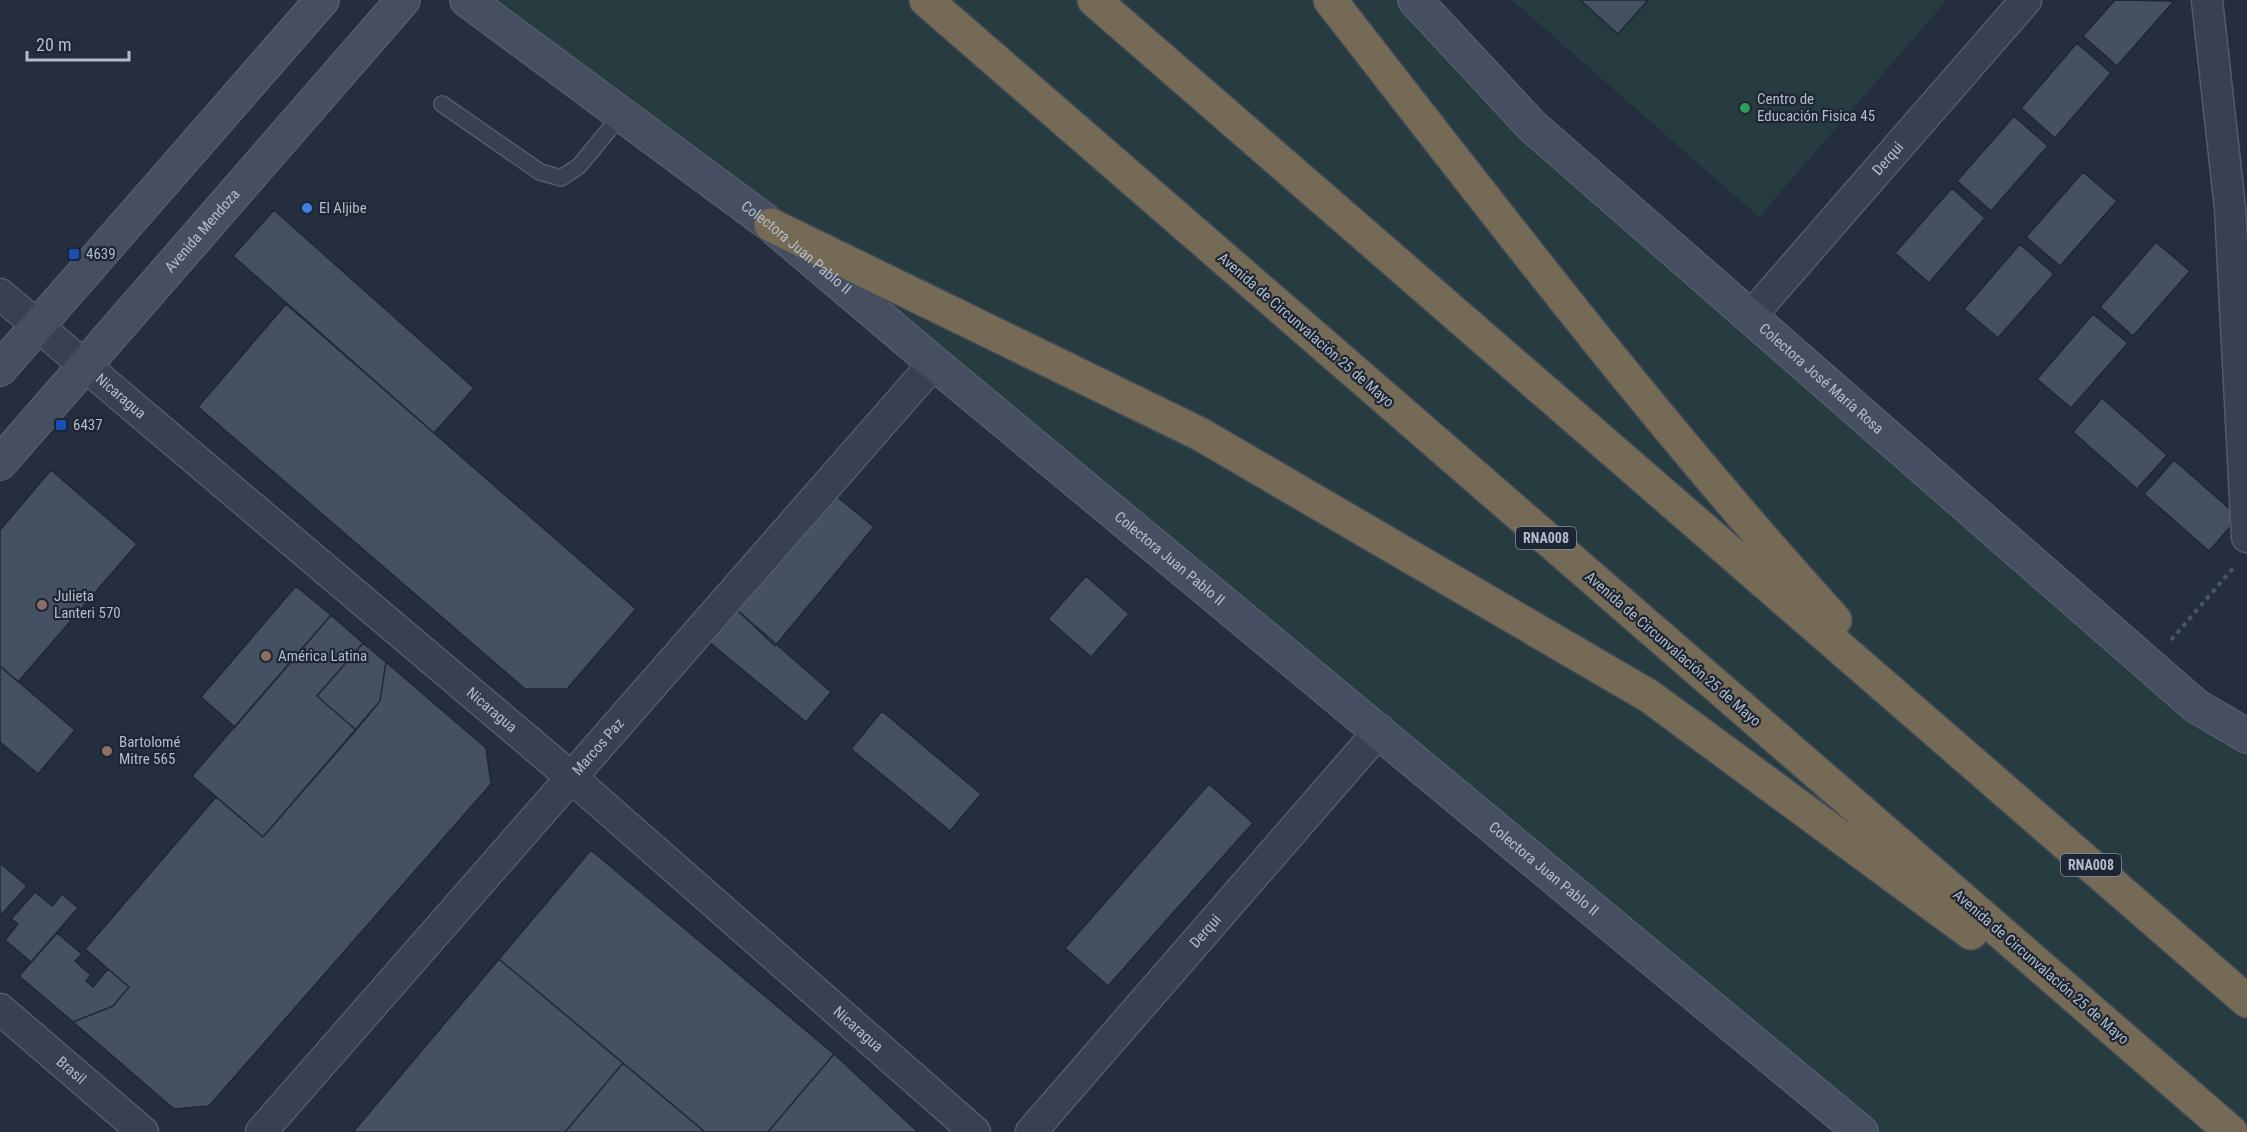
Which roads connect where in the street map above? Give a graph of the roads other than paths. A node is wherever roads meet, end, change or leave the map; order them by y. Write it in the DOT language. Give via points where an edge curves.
graph roads {
  1 [pos="322,0"];
  2 [pos="403,0"];
  3 [pos="466,0"];
  4 [pos="926,0"];
  5 [pos="1094,0"];
  6 [pos="1330,0"];
  7 [pos="1415,0"];
  8 [pos="2026,0"];
  9 [pos="2208,0"];
  10 [pos="442,104"];
  11 [pos="622,114"];
  12 [pos="771,225"];
  13 [pos="0,294"];
  14 [pos="1750,317"];
  15 [pos="37,326"];
  16 [pos="934,363"];
  17 [pos="84,366"];
  18 [pos="0,369"];
  19 [pos="0,462"];
  20 [pos="2243,549"];
  21 [pos="1380,730"];
  22 [pos="1935,730"];
  23 [pos="2247,736"];
  24 [pos="572,777"];
  25 [pos="2247,1000"];
  26 [pos="0,1009"];
  27 [pos="2166,1076"];
  28 [pos="1857,1131"];
  29 [pos="142,1132"];
  30 [pos="261,1132"];
  31 [pos="975,1132"];
  32 [pos="1031,1132"];
  33 [pos="2231,1132"];
  1 -- 15 [label="main road"];
  2 -- 17 [label="main road, Avenida Mendoza"];
  3 -- 11 [label="main road, Colectora Juan Pablo II"];
  4 -- 27 [label="highway, Avenida de Circunvalación 25 de Mayo / RNA008"];
  5 -- 22 [label="highway, RNA008"];
  6 -- 22 [label="highway" via="1595,339 1768,547"];
  7 -- 14 [label="main road, Colectora José María Rosa" via="1532,126"];
  8 -- 14 [label="street, Derqui"];
  9 -- 20 [label="street" via="2230,208"];
  10 -- 11 [label="lane" via="540,172 561,178 579,166"];
  11 -- 12 [label="main road, Colectora Juan Pablo II"];
  12 -- 16 [label="main road, Colectora Juan Pablo II"];
  12 -- 27 [label="highway" via="1200,434 1649,696"];
  13 -- 15 [label="street, Nicaragua"];
  14 -- 23 [label="main road, Colectora José María Rosa" via="2196,706"];
  15 -- 17 [label="street, Nicaragua"];
  15 -- 18 [label="main road"];
  16 -- 21 [label="main road, Colectora Juan Pablo II"];
  16 -- 24 [label="street, Marcos Paz"];
  17 -- 19 [label="main road, Avenida Mendoza"];
  17 -- 24 [label="street, Nicaragua"];
  21 -- 28 [label="main road, Colectora Juan Pablo II"];
  21 -- 32 [label="street, Derqui"];
  22 -- 25 [label="highway, RNA008"];
  24 -- 30 [label="street, Marcos Paz"];
  24 -- 31 [label="street, Nicaragua"];
  26 -- 29 [label="street, Brasil"];
  27 -- 33 [label="highway, Avenida de Circunvalación 25 de Mayo / RNA008"];
}
